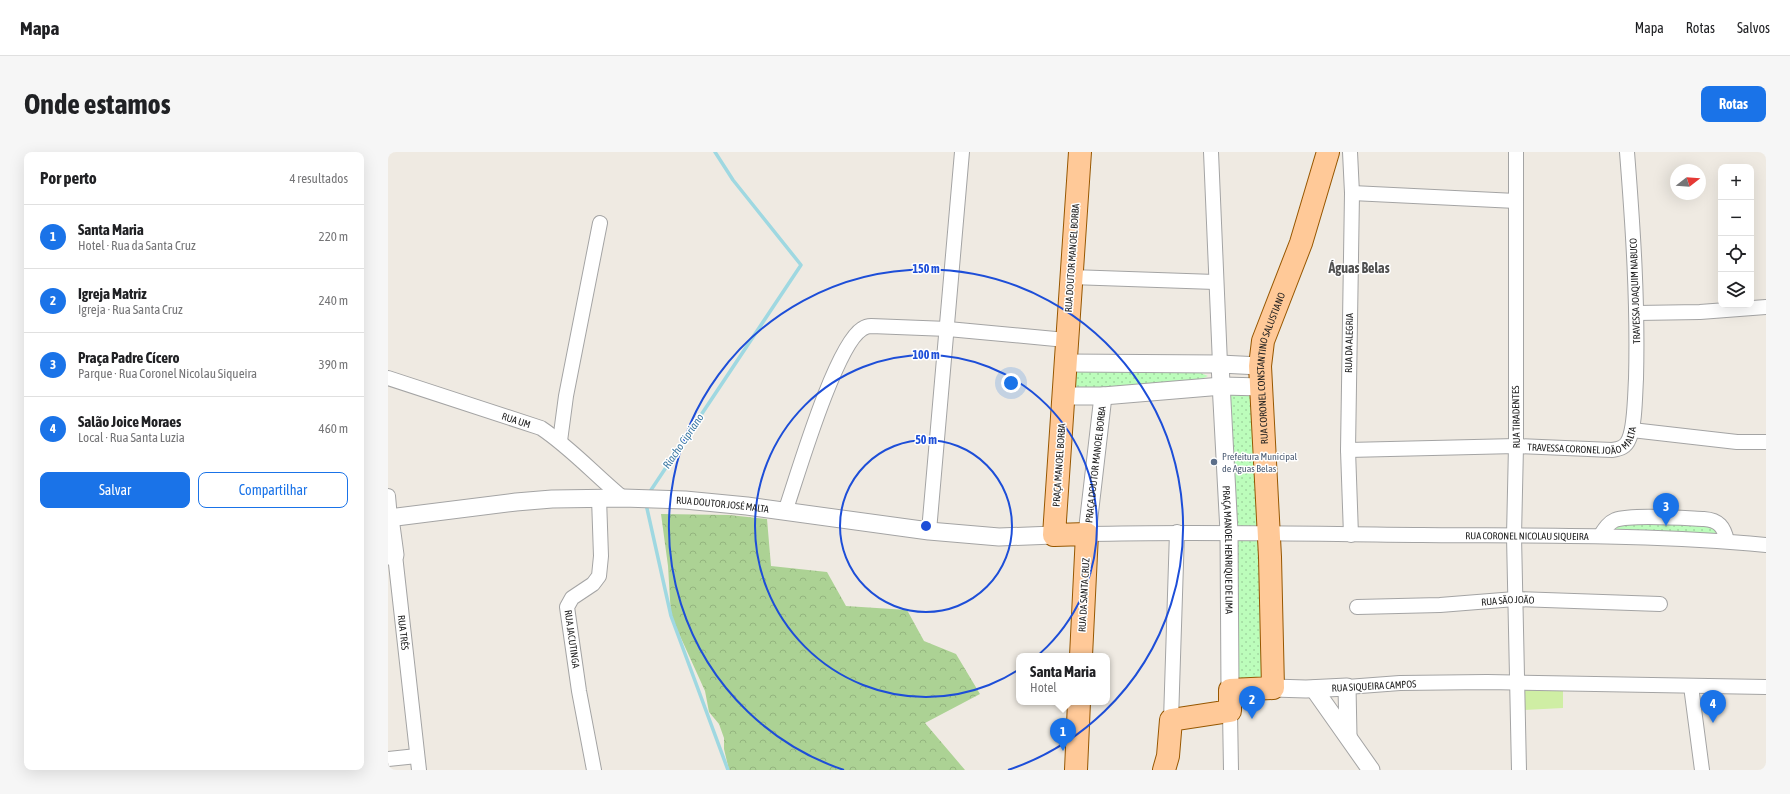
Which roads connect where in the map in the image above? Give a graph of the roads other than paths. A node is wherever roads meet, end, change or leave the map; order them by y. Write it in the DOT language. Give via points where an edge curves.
graph roads {
  1 [pos="962,152"];
  2 [pos="1080,152"];
  3 [pos="1211,152"];
  4 [pos="1328,152"];
  5 [pos="1350,152"];
  6 [pos="1516,152"];
  7 [pos="1627,152"];
  8 [pos="1352,193"];
  9 [pos="1516,201"];
  10 [pos="600,223"];
  11 [pos="1071,276"];
  12 [pos="1215,282"];
  13 [pos="1766,308"];
  14 [pos="1637,313"];
  15 [pos="948,329"];
  16 [pos="1066,340"];
  17 [pos="1065,363"];
  18 [pos="1220,364"];
  19 [pos="1260,366"];
  20 [pos="388,378"];
  21 [pos="1222,386"];
  22 [pos="1262,387"];
  23 [pos="1064,396"];
  24 [pos="1103,396"];
  25 [pos="1632,430"];
  26 [pos="560,441"];
  27 [pos="1766,442"];
  28 [pos="1516,446"];
  29 [pos="1348,450"];
  30 [pos="388,496"];
  31 [pos="599,498"];
  32 [pos="624,498"];
  33 [pos="785,512"];
  34 [pos="389,518"];
  35 [pos="929,531"];
  36 [pos="1177,532"];
  37 [pos="1230,532"];
  38 [pos="1268,533"];
  39 [pos="1087,534"];
  40 [pos="1054,535"];
  41 [pos="1350,535"];
  42 [pos="1514,536"];
  43 [pos="1600,536"];
  44 [pos="1726,542"];
  45 [pos="1766,545"];
  46 [pos="391,556"];
  47 [pos="1515,599"];
  48 [pos="1660,604"];
  49 [pos="1356,607"];
  50 [pos="1081,653"];
  51 [pos="1517,683"];
  52 [pos="1691,686"];
  53 [pos="1347,687"];
  54 [pos="1766,687"];
  55 [pos="1273,688"];
  56 [pos="1314,689"];
  57 [pos="1230,701"];
  58 [pos="1079,705"];
  59 [pos="1172,720"];
  60 [pos="1348,736"];
  61 [pos="388,759"];
  62 [pos="418,763"];
  63 [pos="594,770"];
  64 [pos="1076,770"];
  65 [pos="1164,770"];
  66 [pos="1231,770"];
  67 [pos="1371,770"];
  68 [pos="1519,770"];
  69 [pos="1702,770"];
  1 -- 15 [label="street"];
  2 -- 11 [label="main road, RUA DOUTOR MANOEL BORBA"];
  3 -- 12 [label="street"];
  4 -- 19 [label="main road, RUA CORONEL CONSTANTINO SALUSTIANO" via="1301,243 1263,341"];
  5 -- 8 [label="street, RUA DA ALEGRIA"];
  6 -- 9 [label="street, RUA TIRADENTES"];
  7 -- 14 [label="street, TRAVESSA JOAQUIM NABUCO"];
  8 -- 9 [label="street"];
  8 -- 29 [label="street, RUA DA ALEGRIA"];
  9 -- 28 [label="street, RUA TIRADENTES"];
  10 -- 26 [label="street" via="566,396"];
  11 -- 12 [label="street"];
  11 -- 16 [label="main road, RUA DOUTOR MANOEL BORBA"];
  12 -- 18 [label="street"];
  13 -- 14 [label="street"];
  14 -- 25 [label="street, TRAVESSA JOAQUIM NABUCO"];
  15 -- 16 [label="street"];
  15 -- 33 [label="street" via="877,326 866,327 858,333 837,366 827,390"];
  15 -- 35 [label="street"];
  16 -- 17 [label="main road, RUA DOUTOR MANOEL BORBA"];
  17 -- 18 [label="street"];
  17 -- 23 [label="main road, PRAÇA MANOEL BORBA"];
  18 -- 19 [label="street"];
  18 -- 21 [label="street, PRAÇA MANOEL HENRIQUE DE LIMA"];
  19 -- 22 [label="main road, RUA CORONEL CONSTANTINO SALUSTIANO"];
  20 -- 26 [label="street, RUA UM" via="528,423 541,428"];
  21 -- 22 [label="street"];
  21 -- 24 [label="street"];
  21 -- 37 [label="street, PRAÇA MANOEL HENRIQUE DE LIMA"];
  22 -- 38 [label="main road, RUA CORONEL CONSTANTINO SALUSTIANO"];
  23 -- 24 [label="street"];
  23 -- 40 [label="main road, PRAÇA MANOEL BORBA"];
  24 -- 39 [label="street, PRAÇA DOUTOR MANOEL BORBA"];
  25 -- 27 [label="street, TRAVESSA CORONEL JOÃO MALTA" via="1737,442"];
  25 -- 28 [label="street, TRAVESSA CORONEL JOÃO MALTA" via="1627,444 1618,449"];
  26 -- 32 [label="street, RUA UM"];
  28 -- 29 [label="street, TRAVESSA CORONEL JOÃO MALTA"];
  28 -- 42 [label="street, RUA TIRADENTES"];
  29 -- 41 [label="street, RUA DA ALEGRIA"];
  30 -- 34 [label="street, RUA TRÊS"];
  31 -- 32 [label="street, RUA DOUTOR JOSÉ MALTA"];
  31 -- 34 [label="street, RUA DOUTOR JOSÉ MALTA" via="516,502"];
  31 -- 63 [label="street, RUA JACUTINGA" via="599,576 593,584 572,598 567,607"];
  32 -- 33 [label="street, RUA DOUTOR JOSÉ MALTA" via="686,500"];
  33 -- 35 [label="street, RUA DOUTOR JOSÉ MALTA"];
  34 -- 46 [label="street, RUA TRÊS"];
  35 -- 40 [label="street, RUA DOUTOR JOSÉ MALTA" via="999,537"];
  36 -- 37 [label="street, RUA CORONEL NICOLAU SIQUEIRA"];
  36 -- 39 [label="street, RUA CORONEL NICOLAU SIQUEIRA"];
  36 -- 59 [label="street"];
  37 -- 38 [label="street, RUA CORONEL NICOLAU SIQUEIRA"];
  37 -- 57 [label="street, PRAÇA MANOEL HENRIQUE DE LIMA"];
  38 -- 41 [label="street, RUA CORONEL NICOLAU SIQUEIRA"];
  38 -- 55 [label="main road, RUA CORONEL CONSTANTINO SALUSTIANO"];
  39 -- 40 [label="main road"];
  39 -- 50 [label="main road, RUA DA SANTA CRUZ"];
  41 -- 42 [label="street, RUA CORONEL NICOLAU SIQUEIRA"];
  42 -- 43 [label="street, RUA CORONEL NICOLAU SIQUEIRA"];
  42 -- 47 [label="street, RUA TIRADENTES"];
  43 -- 44 [label="street"];
  43 -- 44 [label="street, RUA CORONEL NICOLAU SIQUEIRA" via="1614,521 1627,518 1704,519 1716,521 1720,525"];
  44 -- 45 [label="street"];
  46 -- 62 [label="street, RUA TRÊS"];
  47 -- 48 [label="street, RUA SÃO JOÃO"];
  47 -- 49 [label="street, RUA SÃO JOÃO"];
  47 -- 51 [label="street, RUA TIRADENTES"];
  51 -- 52 [label="street"];
  51 -- 53 [label="street, RUA SIQUEIRA CAMPOS" via="1415,683"];
  51 -- 68 [label="street, RUA TIRADENTES"];
  52 -- 54 [label="street"];
  52 -- 69 [label="street"];
  53 -- 56 [label="street, RUA SIQUEIRA CAMPOS"];
  53 -- 60 [label="street"];
  55 -- 56 [label="street, RUA SIQUEIRA CAMPOS"];
  55 -- 57 [label="main road, RUA SIQUEIRA CAMPOS"];
  56 -- 60 [label="street"];
  57 -- 59 [label="main road, RUA SIQUEIRA CAMPOS"];
  57 -- 66 [label="street"];
  58 -- 64 [label="main road"];
  59 -- 65 [label="main road"];
  60 -- 67 [label="street"];
  61 -- 62 [label="street"];
}
